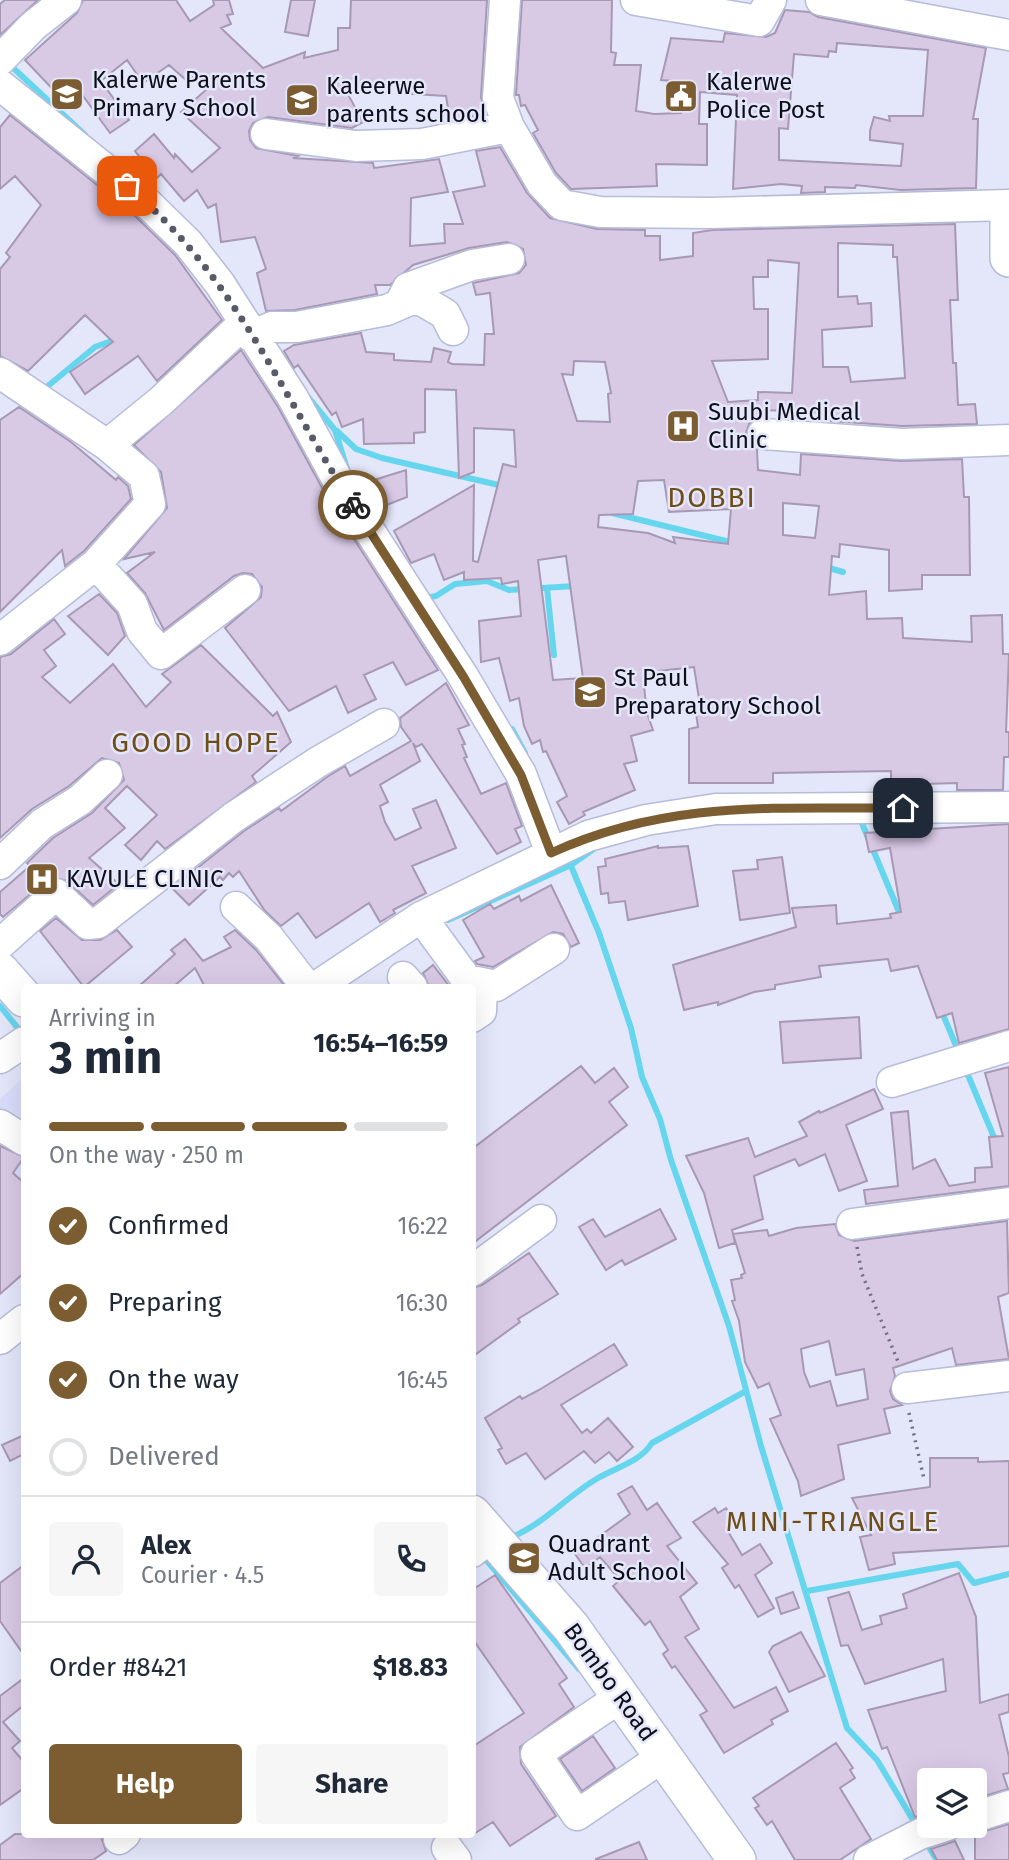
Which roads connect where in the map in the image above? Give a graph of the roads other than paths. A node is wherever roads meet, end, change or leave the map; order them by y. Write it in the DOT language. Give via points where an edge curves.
graph roads {
  1 [pos="66,0"];
  2 [pos="505,0"];
  3 [pos="636,0"];
  4 [pos="771,0"];
  5 [pos="821,0"];
  6 [pos="853,3"];
  7 [pos="1009,35"];
  8 [pos="2,57"];
  9 [pos="0,85"];
  10 [pos="509,127"];
  11 [pos="266,134"];
  12 [pos="1009,205"];
  13 [pos="1009,211"];
  14 [pos="1009,258"];
  15 [pos="509,259"];
  16 [pos="400,304"];
  17 [pos="255,330"];
  18 [pos="453,330"];
  19 [pos="0,373"];
  20 [pos="763,434"];
  21 [pos="1009,440"];
  22 [pos="107,445"];
  23 [pos="96,564"];
  24 [pos="245,590"];
  25 [pos="0,640"];
  26 [pos="384,724"];
  27 [pos="107,775"];
  28 [pos="1009,807"];
  29 [pos="563,848"];
  30 [pos="0,864"];
  31 [pos="236,907"];
  32 [pos="421,917"];
  33 [pos="0,944"];
  34 [pos="554,949"];
  35 [pos="0,971"];
  36 [pos="482,983"];
  37 [pos="305,984"];
  38 [pos="320,984"];
  39 [pos="21,995"];
  40 [pos="476,1014"];
  41 [pos="21,1044"];
  42 [pos="1009,1046"];
  43 [pos="0,1058"];
  44 [pos="892,1082"];
  45 [pos="0,1125"];
  46 [pos="21,1138"];
  47 [pos="1009,1203"];
  48 [pos="541,1220"];
  49 [pos="852,1224"];
  50 [pos="476,1268"];
  51 [pos="21,1322"];
  52 [pos="0,1339"];
  53 [pos="1009,1376"];
  54 [pos="907,1388"];
  55 [pos="477,1527"];
  56 [pos="622,1696"];
  57 [pos="664,1756"];
  58 [pos="1009,1806"];
  59 [pos="987,1813"];
  60 [pos="917,1838"];
  61 [pos="737,1860"];
  62 [pos="869,1860"];
  1 -- 8 [label="street"];
  2 -- 10 [label="street" via="498,98"];
  3 -- 4 [label="street" via="759,21"];
  5 -- 6 [label="street"];
  6 -- 7 [label="street"];
  9 -- 17 [label="street" via="145,201 188,243"];
  10 -- 11 [label="street" via="422,144 356,146"];
  10 -- 12 [label="street" via="541,184 562,205 600,212"];
  13 -- 14 [label="main road"];
  15 -- 16 [label="street" via="472,265 408,288"];
  16 -- 17 [label="street" via="297,327"];
  16 -- 18 [label="street" via="423,301 445,314"];
  17 -- 22 [label="street"];
  17 -- 29 [label="street" via="342,488 463,676"];
  19 -- 22 [label="street"];
  20 -- 21 [label="street" via="902,444"];
  22 -- 23 [label="street" via="144,476 150,504"];
  23 -- 24 [label="street" via="132,604 142,631 161,654"];
  23 -- 25 [label="street"];
  26 -- 33 [label="street" via="234,817 98,923 88,924 56,894"];
  27 -- 30 [label="street" via="80,800 42,824"];
  28 -- 29 [label="street" via="716,809 646,820"];
  29 -- 32 [label="street"];
  31 -- 37 [label="street" via="269,938"];
  32 -- 36 [label="street" via="467,980"];
  32 -- 38 [label="street"];
  34 -- 36 [label="street" via="496,986"];
  35 -- 39 [label="main road"];
  36 -- 40 [label="street" via="481,1011"];
  41 -- 43 [label="street"];
  42 -- 44 [label="street"];
  45 -- 46 [label="street"];
  47 -- 49 [label="street"];
  48 -- 50 [label="street"];
  51 -- 52 [label="street"];
  53 -- 54 [label="street"];
  55 -- 56 [label="main road, Bombo Road" via="571,1627"];
  56 -- 57 [label="main road, Bombo Road"];
  56 -- 57 [label="street" via="536,1754 577,1815"];
  57 -- 61 [label="main road, Bombo Road"];
  58 -- 59 [label="street"];
  60 -- 62 [label="street"];
}
